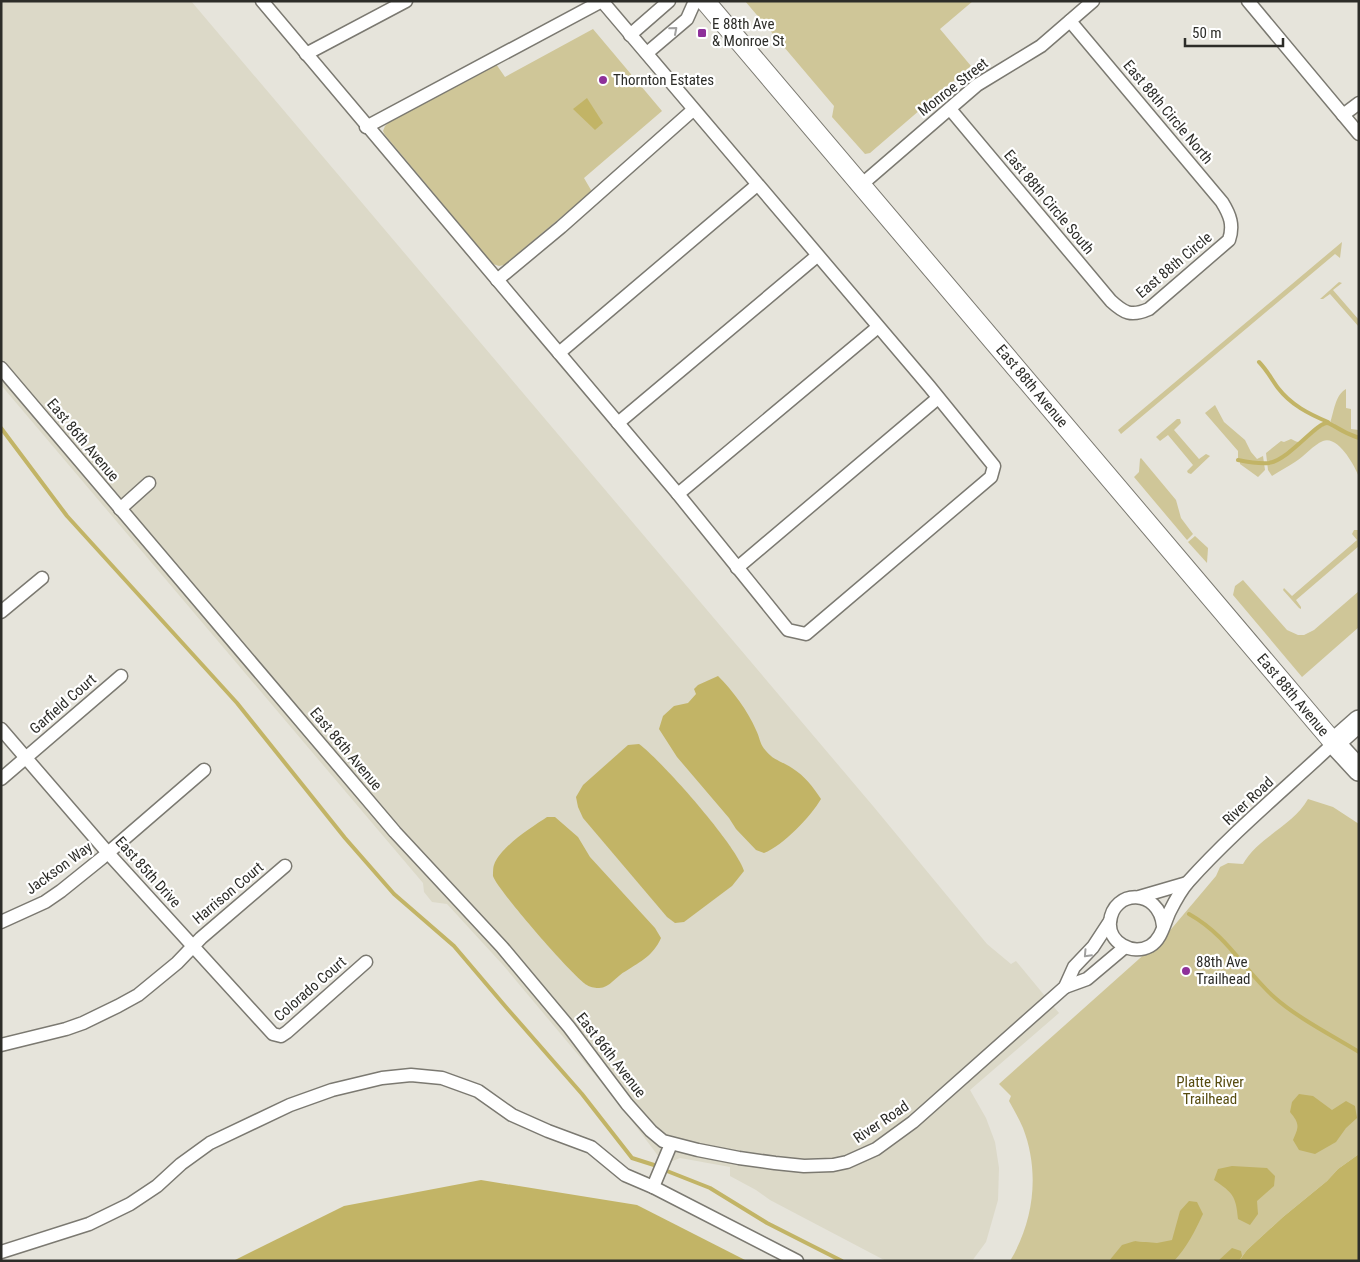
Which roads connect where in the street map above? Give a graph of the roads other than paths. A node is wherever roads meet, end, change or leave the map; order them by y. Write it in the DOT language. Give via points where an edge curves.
graph roads {
  1 [pos="262,1"];
  2 [pos="406,1"];
  3 [pos="602,1"];
  4 [pos="669,1"];
  5 [pos="695,1"];
  6 [pos="706,1"];
  7 [pos="1093,1"];
  8 [pos="1248,1"];
  9 [pos="1070,21"];
  10 [pos="630,35"];
  11 [pos="647,53"];
  12 [pos="306,54"];
  13 [pos="1359,103"];
  14 [pos="950,108"];
  15 [pos="693,110"];
  16 [pos="1344,115"];
  17 [pos="366,127"];
  18 [pos="1359,134"];
  19 [pos="861,185"];
  20 [pos="757,186"];
  21 [pos="1231,228"];
  22 [pos="817,256"];
  23 [pos="497,280"];
  24 [pos="1127,312"];
  25 [pos="878,327"];
  26 [pos="559,352"];
  27 [pos="1,368"];
  28 [pos="938,398"];
  29 [pos="618,423"];
  30 [pos="149,483"];
  31 [pos="678,494"];
  32 [pos="120,509"];
  33 [pos="737,568"];
  34 [pos="42,578"];
  35 [pos="1,612"];
  36 [pos="121,676"];
  37 [pos="1359,720"];
  38 [pos="1,729"];
  39 [pos="1334,743"];
  40 [pos="26,758"];
  41 [pos="204,770"];
  42 [pos="1359,770"];
  43 [pos="1,779"];
  44 [pos="108,853"];
  45 [pos="285,866"];
  46 [pos="1186,883"];
  47 [pos="1139,897"];
  48 [pos="1110,921"];
  49 [pos="1,922"];
  50 [pos="1163,926"];
  51 [pos="192,946"];
  52 [pos="1125,947"];
  53 [pos="366,962"];
  54 [pos="1065,987"];
  55 [pos="273,1034"];
  56 [pos="1,1045"];
  57 [pos="669,1149"];
  58 [pos="656,1181"];
  59 [pos="1,1252"];
  60 [pos="797,1261"];
  1 -- 12 [label="street"];
  2 -- 12 [label="street"];
  3 -- 10 [label="street"];
  3 -- 17 [label="street"];
  4 -- 10 [label="street"];
  11 -- 5 [label="street, one-way" via="687,18"];
  6 -- 19 [label="main road, East 88th Avenue"];
  7 -- 9 [label="street, Monroe Street"];
  8 -- 16 [label="street"];
  9 -- 14 [label="street, Monroe Street" via="1040,46 977,85"];
  9 -- 21 [label="street, East 88th Circle North" via="1222,202 1230,214"];
  10 -- 11 [label="street"];
  11 -- 15 [label="street"];
  12 -- 17 [label="street"];
  13 -- 16 [label="street"];
  14 -- 19 [label="street, Monroe Street"];
  14 -- 24 [label="street, East 88th Circle South" via="1111,301"];
  15 -- 20 [label="street"];
  15 -- 23 [label="street"];
  16 -- 18 [label="street"];
  17 -- 23 [label="street"];
  19 -- 39 [label="main road, East 88th Avenue"];
  20 -- 22 [label="street"];
  20 -- 26 [label="street"];
  21 -- 24 [label="street, East 88th Circle" via="1229,240 1221,248 1148,309 1139,313"];
  22 -- 25 [label="street"];
  22 -- 29 [label="street"];
  23 -- 26 [label="street"];
  25 -- 28 [label="street"];
  25 -- 31 [label="street"];
  26 -- 29 [label="street"];
  27 -- 32 [label="street, East 86th Avenue"];
  28 -- 33 [label="street"];
  28 -- 33 [label="street" via="994,466 991,477 895,559 806,634 788,630"];
  29 -- 31 [label="street"];
  30 -- 32 [label="street"];
  31 -- 33 [label="street"];
  32 -- 57 [label="street, East 86th Avenue" via="395,832 520,969 592,1055 627,1104"];
  34 -- 35 [label="street"];
  36 -- 40 [label="street, Garfield Court"];
  37 -- 39 [label="main road"];
  38 -- 40 [label="street, East 85th Drive"];
  39 -- 42 [label="main road, East 88th Avenue"];
  39 -- 46 [label="street, River Road"];
  40 -- 43 [label="street, Garfield Court"];
  40 -- 44 [label="street, East 85th Drive"];
  41 -- 44 [label="street, Jackson Way"];
  44 -- 49 [label="street, Jackson Way" via="45,902"];
  44 -- 51 [label="street, East 85th Drive"];
  45 -- 51 [label="street, Harrison Court"];
  46 -- 47 [label="street, River Road"];
  46 -- 50 [label="street, River Road"];
  47 -- 48 [label="street" via="1120,903"];
  47 -- 50 [label="street" via="1157,907"];
  48 -- 52 [label="street" via="1114,936"];
  48 -- 54 [label="street, River Road, one-way" via="1093,947 1074,967"];
  50 -- 52 [label="street" via="1157,940 1150,946 1134,950"];
  51 -- 55 [label="street, East 85th Drive"];
  51 -- 56 [label="street, Harrison Court" via="153,984 118,1006 66,1028"];
  52 -- 54 [label="street, River Road" via="1087,979"];
  53 -- 55 [label="street, Colorado Court" via="287,1032 281,1036"];
  54 -- 57 [label="street, River Road" via="913,1122 864,1156 833,1165 804,1166"];
  57 -- 58 [label="street"];
  58 -- 59 [label="street" via="626,1175 591,1147 512,1115 478,1091 442,1078 392,1077 332,1090 290,1105 210,1143 130,1204 89,1224"];
  58 -- 60 [label="street"];
}
